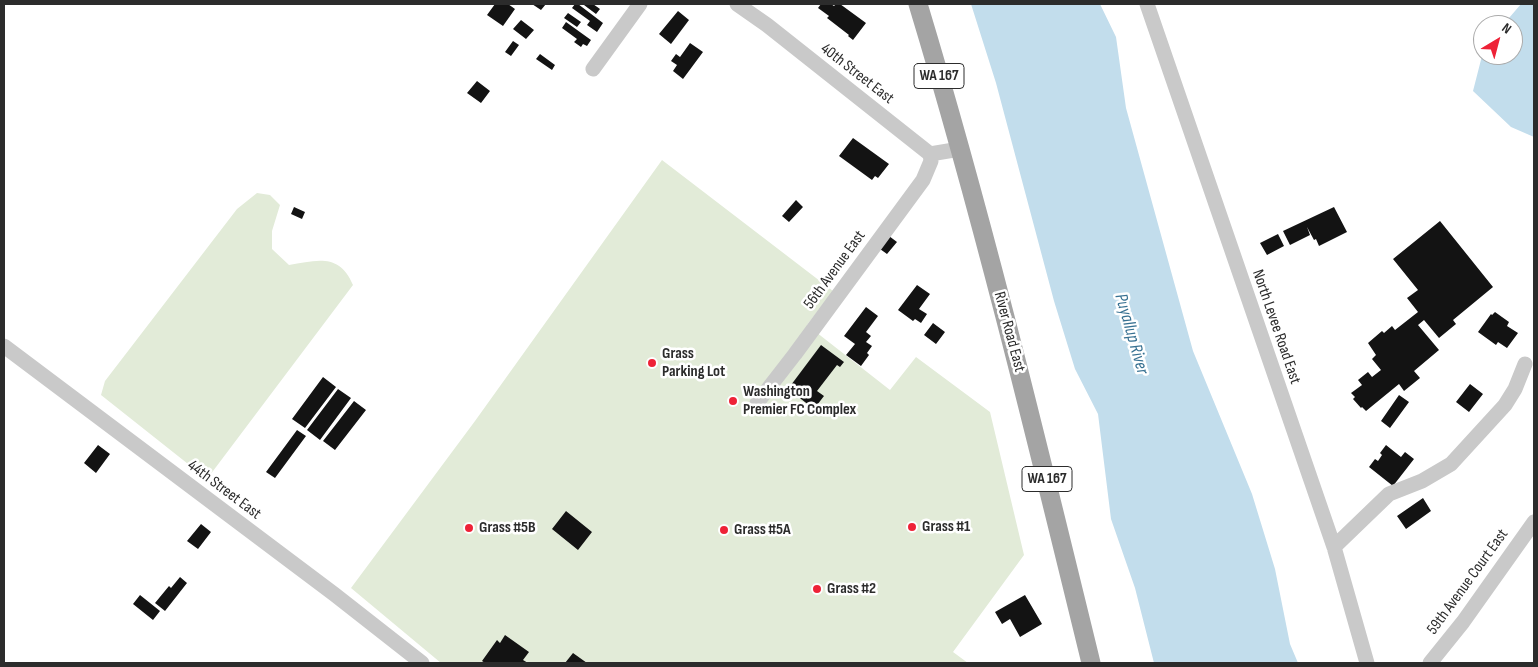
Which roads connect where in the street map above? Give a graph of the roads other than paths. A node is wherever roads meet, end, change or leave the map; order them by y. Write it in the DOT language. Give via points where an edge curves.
graph roads {
  1 [pos="640,4"];
  2 [pos="737,4"];
  3 [pos="918,4"];
  4 [pos="1147,4"];
  5 [pos="593,69"];
  6 [pos="960,149"];
  7 [pos="930,154"];
  8 [pos="4,346"];
  9 [pos="1525,364"];
  10 [pos="757,403"];
  11 [pos="1534,522"];
  12 [pos="1334,547"];
  13 [pos="422,663"];
  14 [pos="1091,663"];
  15 [pos="1367,663"];
  16 [pos="1430,663"];
  1 -- 5 [label="street"];
  2 -- 7 [label="street, 40th Street East" via="767,24"];
  3 -- 6 [label="main road, River Road East / WA 167"];
  4 -- 12 [label="street, North Levee Road East"];
  6 -- 7 [label="street"];
  6 -- 14 [label="main road, River Road East / WA 167" via="1031,414"];
  7 -- 10 [label="street, 56th Avenue East" via="931,161 923,180"];
  8 -- 13 [label="street, 44th Street East"];
  9 -- 12 [label="street" via="1505,405 1451,464 1422,482 1389,494"];
  11 -- 16 [label="street, 59th Avenue Court East"];
  12 -- 15 [label="street, North Levee Road East"];
}
